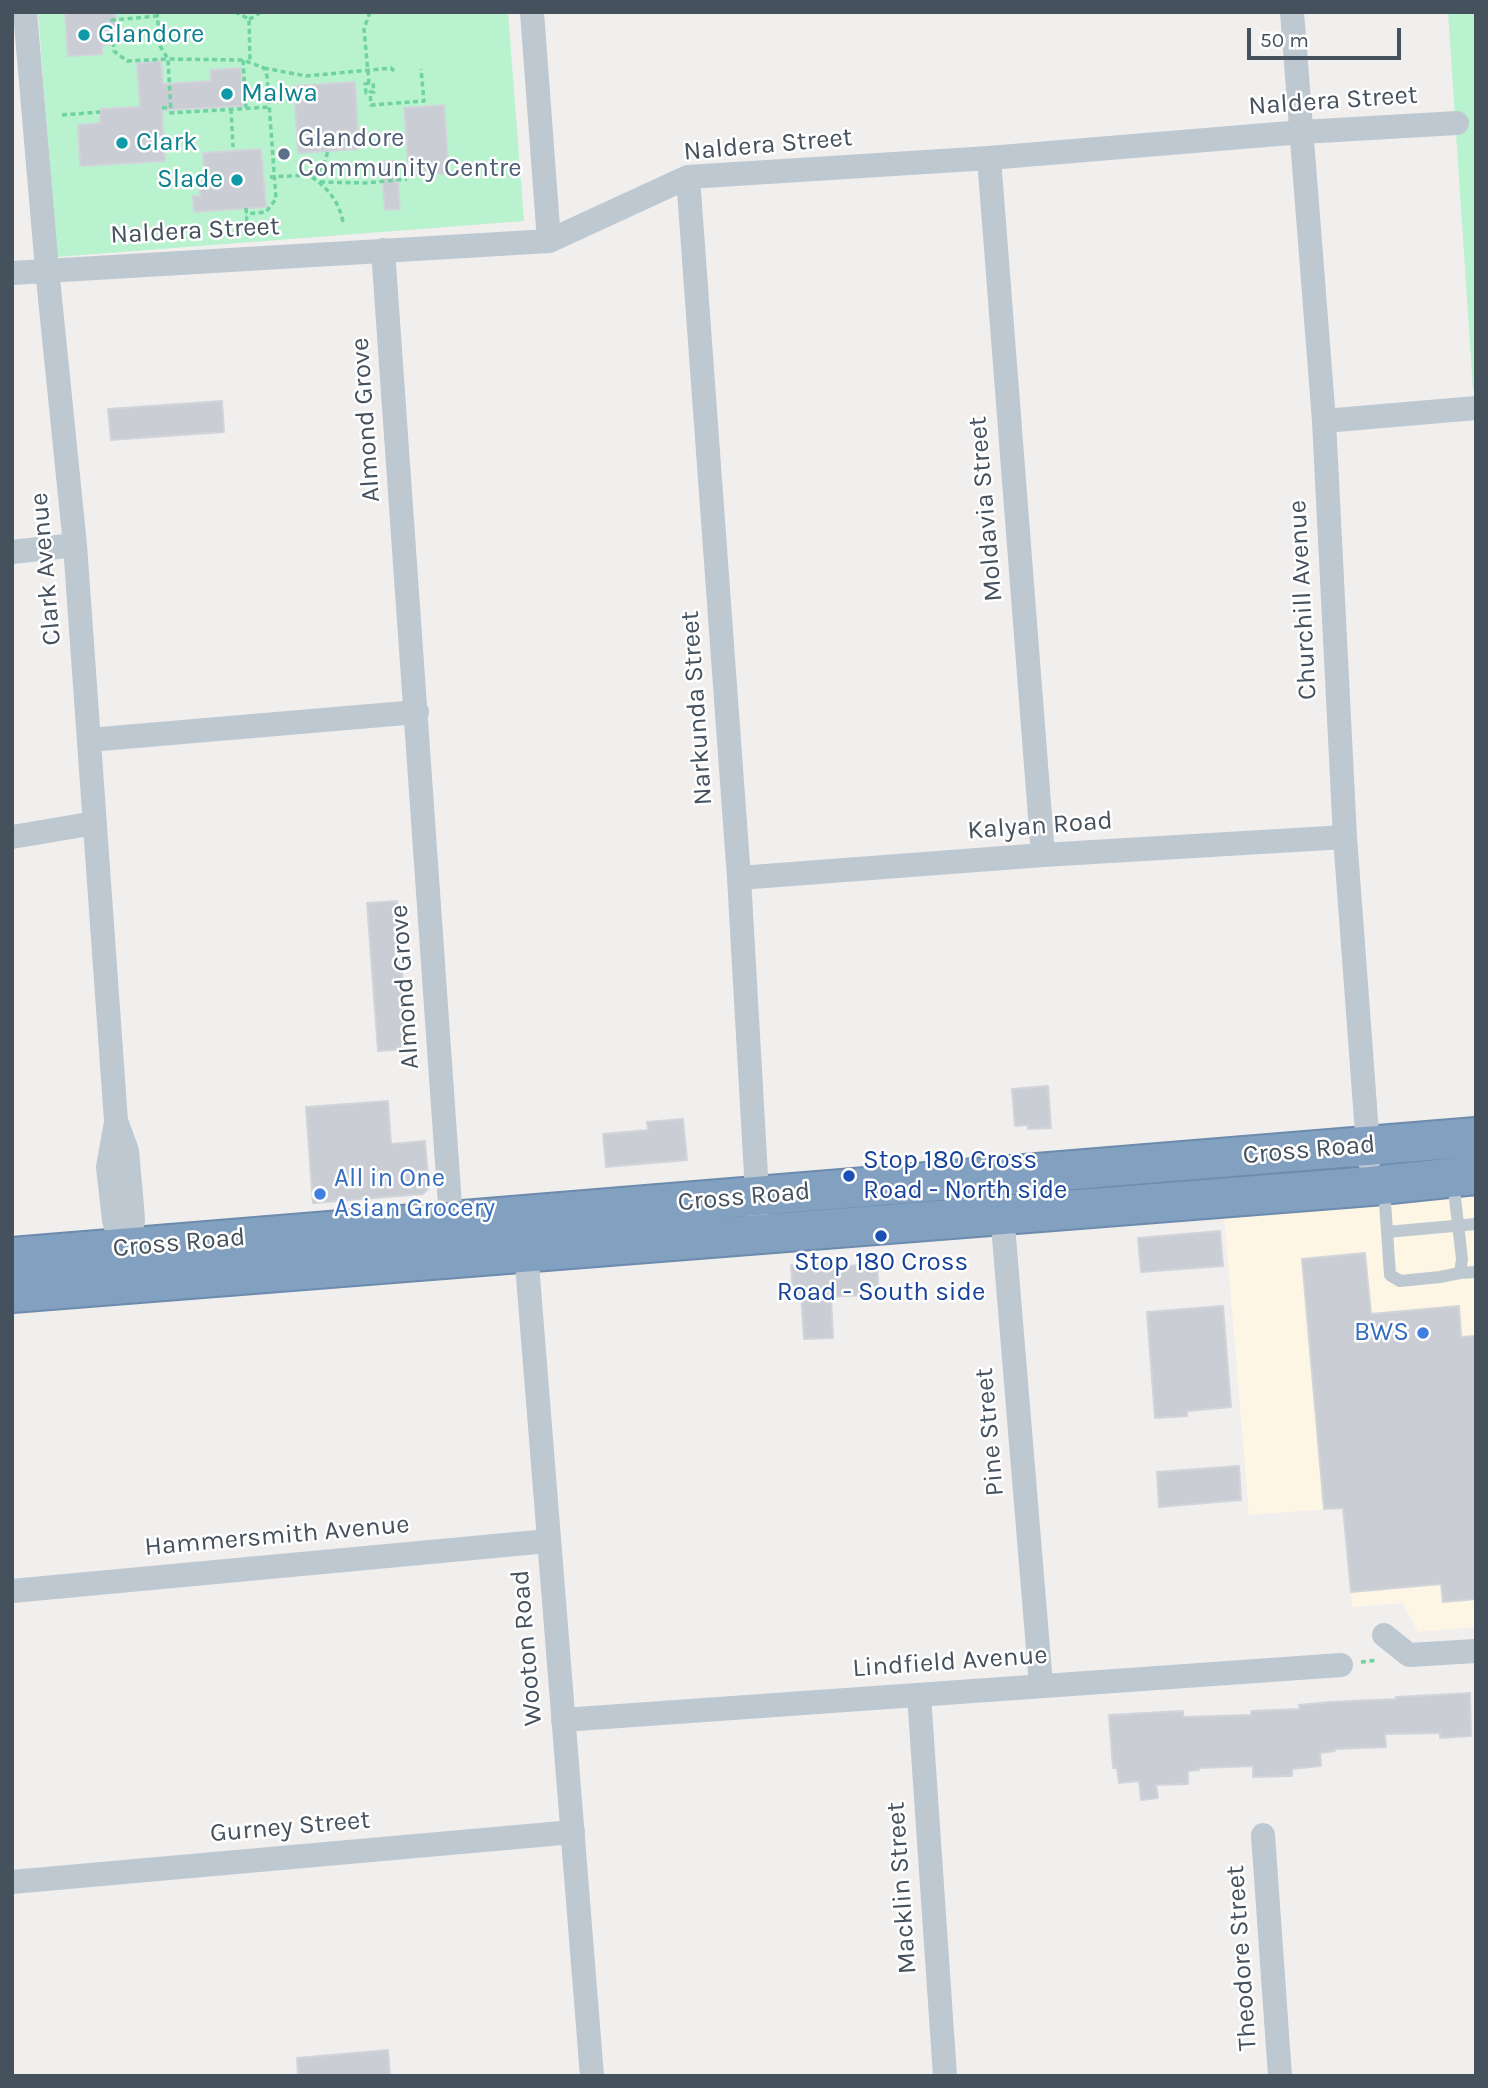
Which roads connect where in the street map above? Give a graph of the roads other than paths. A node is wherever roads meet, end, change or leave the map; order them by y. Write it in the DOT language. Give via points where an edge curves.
graph roads {
  1 [pos="25,12"];
  2 [pos="531,12"];
  3 [pos="1292,12"];
  4 [pos="1457,122"];
  5 [pos="1301,132"];
  6 [pos="989,158"];
  7 [pos="688,177"];
  8 [pos="549,241"];
  9 [pos="383,250"];
  10 [pos="47,269"];
  11 [pos="12,273"];
  12 [pos="1476,408"];
  13 [pos="1324,421"];
  14 [pos="75,545"];
  15 [pos="12,552"];
  16 [pos="417,712"];
  17 [pos="89,740"];
  18 [pos="95,823"];
  19 [pos="12,837"];
  20 [pos="1345,837"];
  21 [pos="1044,855"];
  22 [pos="739,878"];
  23 [pos="1476,1137"];
  24 [pos="1368,1145"];
  25 [pos="998,1175"];
  26 [pos="1464,1176"];
  27 [pos="1377,1185"];
  28 [pos="757,1197"];
  29 [pos="1002,1214"];
  30 [pos="523,1215"];
  31 [pos="450,1220"];
  32 [pos="1476,1224"];
  33 [pos="1458,1225"];
  34 [pos="1387,1232"];
  35 [pos="760,1234"];
  36 [pos="123,1248"];
  37 [pos="526,1254"];
  38 [pos="12,1257"];
  39 [pos="453,1259"];
  40 [pos="1476,1272"];
  41 [pos="1460,1273"];
  42 [pos="127,1285"];
  43 [pos="12,1293"];
  44 [pos="548,1541"];
  45 [pos="12,1591"];
  46 [pos="1384,1635"];
  47 [pos="1476,1651"];
  48 [pos="1341,1665"];
  49 [pos="1041,1685"];
  50 [pos="919,1695"];
  51 [pos="563,1720"];
  52 [pos="573,1832"];
  53 [pos="1263,1835"];
  54 [pos="12,1882"];
  55 [pos="592,2076"];
  56 [pos="945,2076"];
  57 [pos="1280,2076"];
  1 -- 10 [label="street, Clark Avenue"];
  2 -- 8 [label="street"];
  3 -- 5 [label="street, Churchill Avenue"];
  4 -- 5 [label="street, Naldera Street"];
  5 -- 6 [label="street, Naldera Street"];
  5 -- 13 [label="street, Churchill Avenue"];
  6 -- 7 [label="street, Naldera Street"];
  6 -- 21 [label="street, Moldavia Street"];
  7 -- 8 [label="street, Naldera Street"];
  7 -- 22 [label="street, Narkunda Street"];
  8 -- 9 [label="street, Naldera Street"];
  9 -- 10 [label="street, Naldera Street"];
  9 -- 16 [label="street, Almond Grove"];
  10 -- 11 [label="street, Naldera Street"];
  10 -- 14 [label="street, Clark Avenue"];
  12 -- 13 [label="street"];
  13 -- 20 [label="street, Churchill Avenue"];
  14 -- 15 [label="street"];
  14 -- 17 [label="street, Clark Avenue"];
  16 -- 17 [label="street"];
  16 -- 31 [label="street, Almond Grove"];
  17 -- 18 [label="street, Clark Avenue"];
  18 -- 19 [label="street"];
  18 -- 36 [label="street, Clark Avenue" via="116,1121 108,1167 114,1222"];
  20 -- 21 [label="street, Kalyan Road"];
  20 -- 24 [label="street, Churchill Avenue"];
  21 -- 22 [label="street, Kalyan Road"];
  22 -- 28 [label="street, Narkunda Street"];
  23 -- 24 [label="highway, Cross Road"];
  24 -- 25 [label="highway, Cross Road"];
  24 -- 27 [label="street, Churchill Avenue"];
  25 -- 28 [label="highway, Cross Road"];
  25 -- 29 [label="street, Pine Street"];
  26 -- 27 [label="highway, Cross Road"];
  26 -- 33 [label="lane"];
  27 -- 29 [label="highway, Cross Road"];
  27 -- 34 [label="lane"];
  28 -- 30 [label="highway, Cross Road"];
  28 -- 35 [label="street, Narkunda Street"];
  29 -- 35 [label="highway, Cross Road"];
  29 -- 49 [label="street, Pine Street"];
  30 -- 31 [label="highway, Cross Road"];
  30 -- 37 [label="street, Wooton Road"];
  31 -- 36 [label="highway, Cross Road"];
  31 -- 39 [label="street, Almond Grove"];
  32 -- 33 [label="lane"];
  33 -- 34 [label="lane"];
  33 -- 41 [label="lane"];
  34 -- 41 [label="lane" via="1390,1275 1400,1281"];
  35 -- 37 [label="highway, Cross Road"];
  36 -- 38 [label="highway, Cross Road"];
  36 -- 42 [label="street, Clark Avenue"];
  37 -- 39 [label="highway, Cross Road"];
  37 -- 44 [label="street, Wooton Road"];
  39 -- 42 [label="highway, Cross Road"];
  40 -- 41 [label="lane"];
  42 -- 43 [label="highway, Cross Road"];
  44 -- 45 [label="street, Hammersmith Avenue"];
  44 -- 51 [label="street, Wooton Road"];
  46 -- 47 [label="street" via="1409,1655"];
  48 -- 49 [label="street, Lindfield Avenue"];
  49 -- 50 [label="street, Lindfield Avenue"];
  50 -- 51 [label="street, Lindfield Avenue"];
  50 -- 56 [label="street, Macklin Street"];
  51 -- 52 [label="street, Wooton Road"];
  52 -- 54 [label="street, Gurney Street"];
  52 -- 55 [label="street, Wooton Road"];
  53 -- 57 [label="street, Theodore Street"];
}
